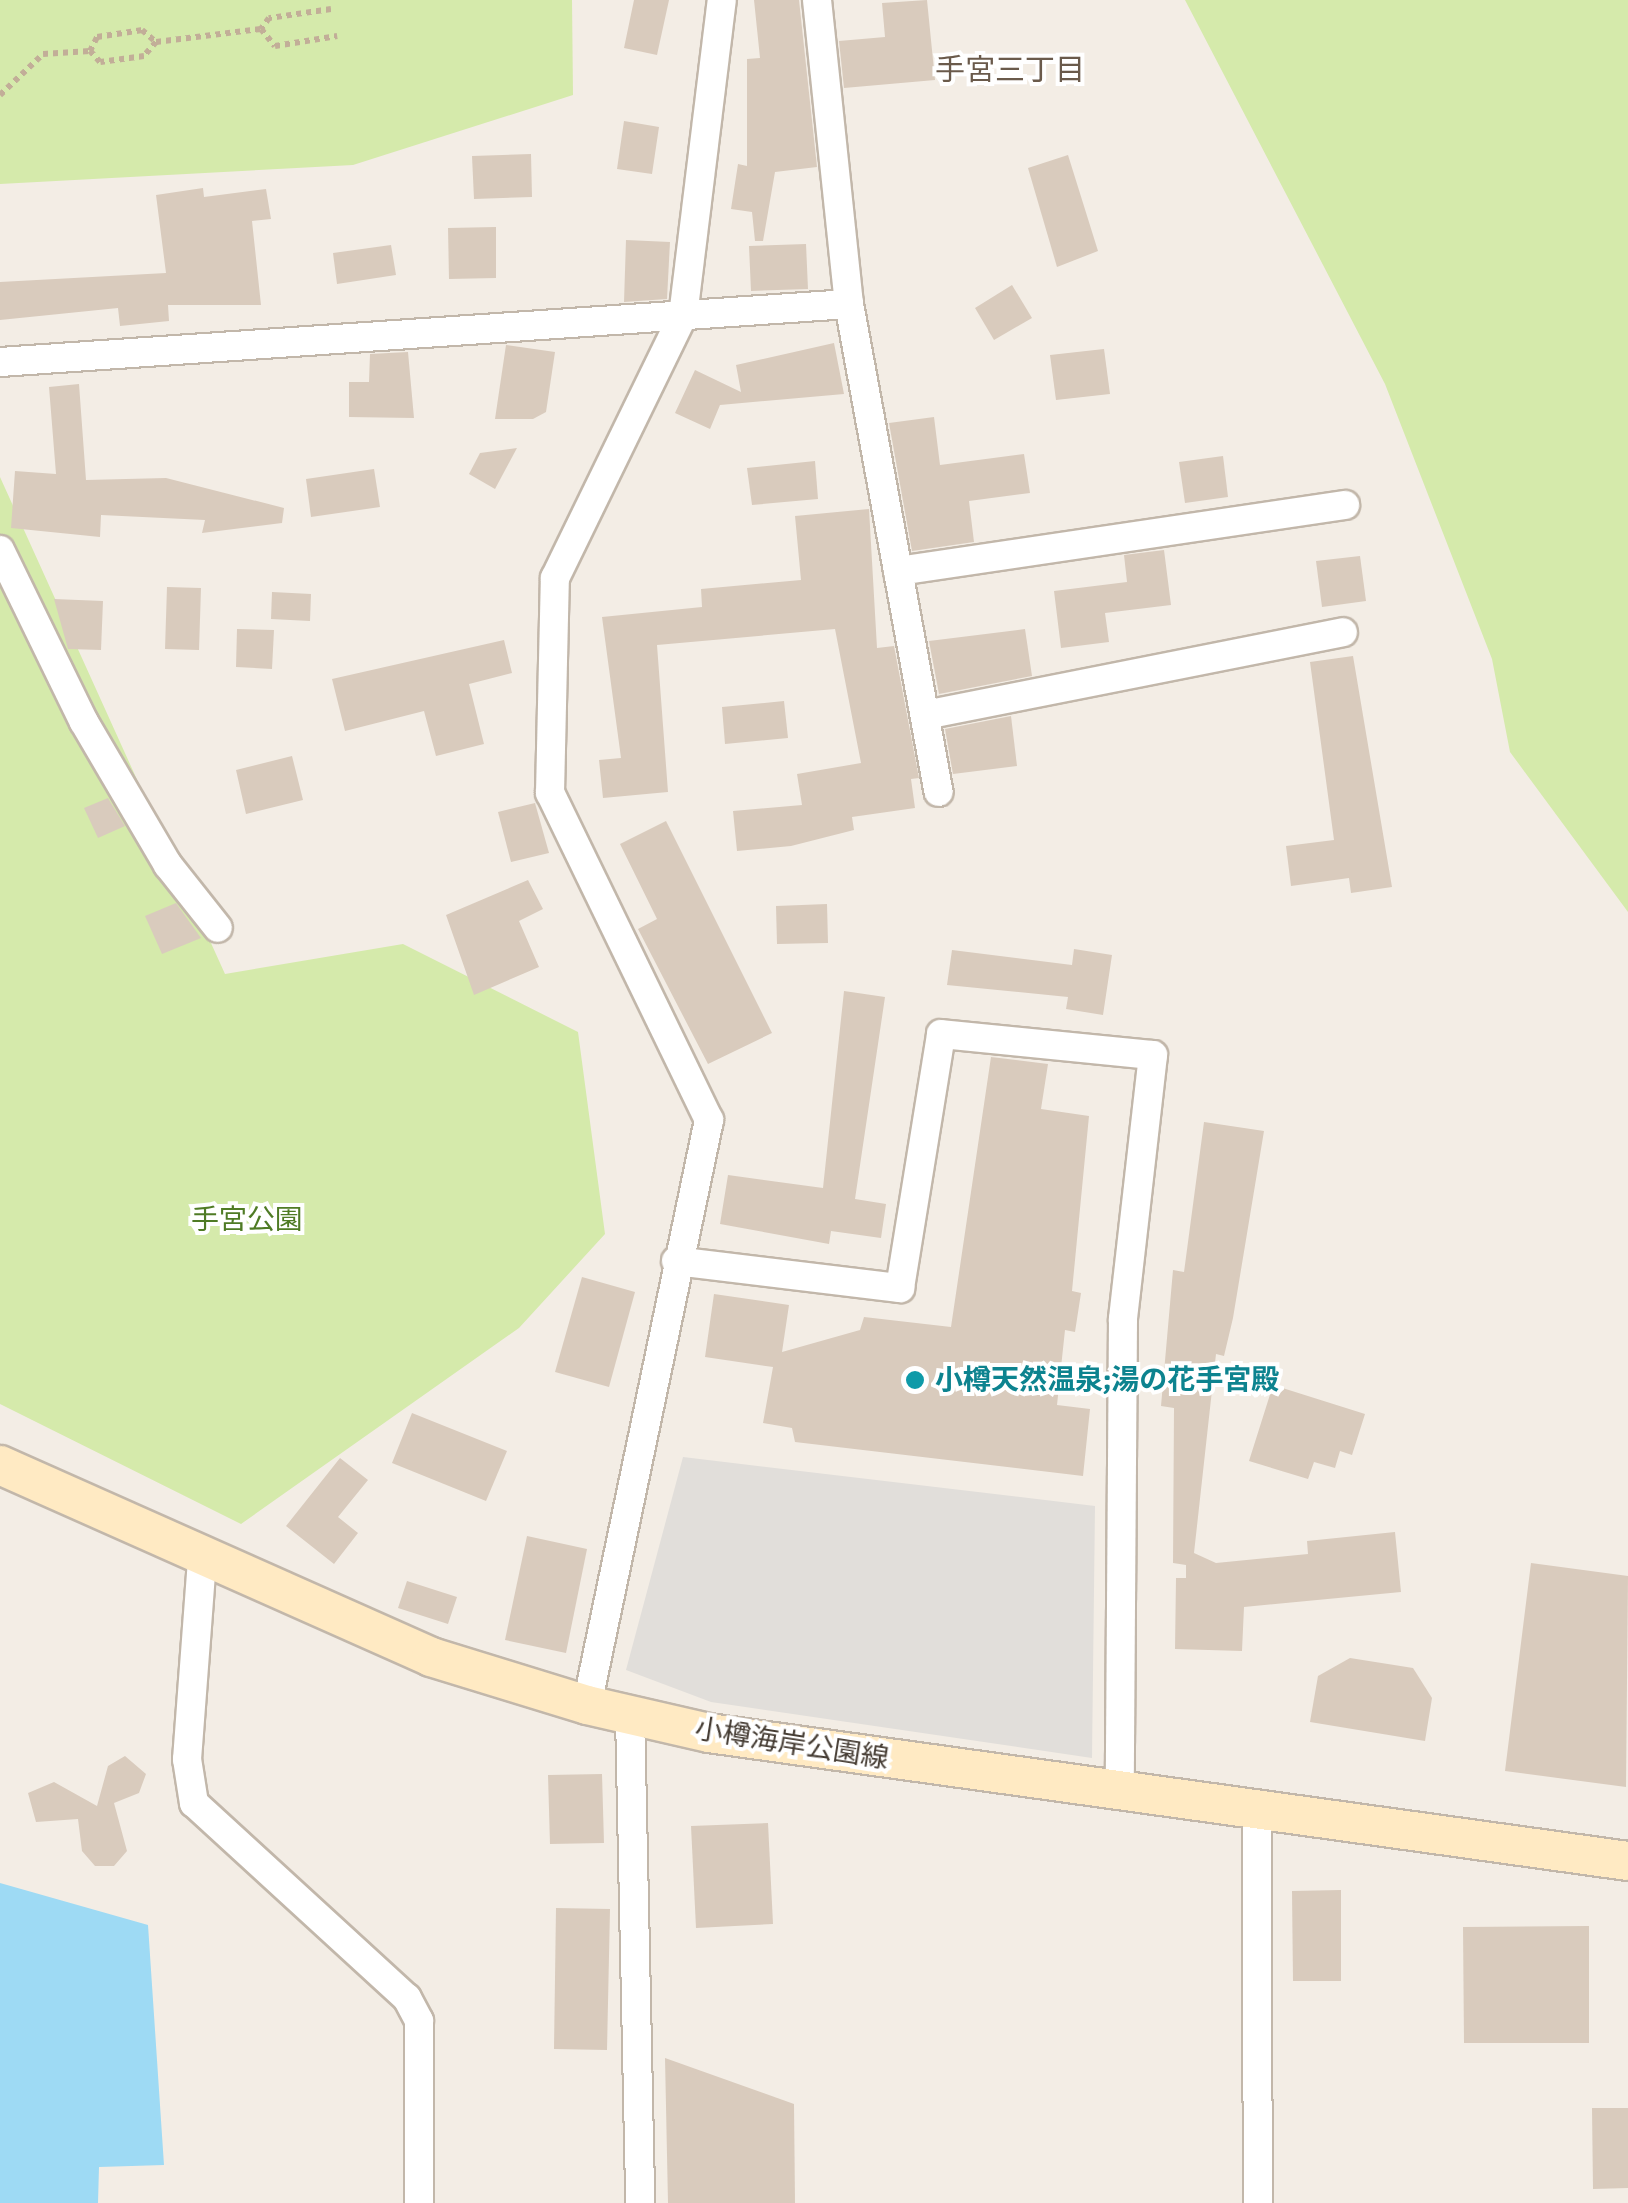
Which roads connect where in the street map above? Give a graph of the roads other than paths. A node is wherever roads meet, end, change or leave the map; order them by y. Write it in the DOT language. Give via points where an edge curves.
graph roads {
  1 [pos="722,0"];
  2 [pos="818,0"];
  3 [pos="850,304"];
  4 [pos="683,316"];
  5 [pos="0,362"];
  6 [pos="1346,505"];
  7 [pos="0,550"];
  8 [pos="898,571"];
  9 [pos="1343,632"];
  10 [pos="925,715"];
  11 [pos="939,792"];
  12 [pos="218,928"];
  13 [pos="676,1260"];
  14 [pos="0,1466"];
  15 [pos="202,1560"];
  16 [pos="587,1705"];
  17 [pos="630,1714"];
  18 [pos="1120,1791"];
  19 [pos="1257,1812"];
  20 [pos="1628,1861"];
  21 [pos="419,2203"];
  22 [pos="640,2203"];
  23 [pos="1258,2203"];
  1 -- 4 [label="street"];
  2 -- 3 [label="street"];
  3 -- 4 [label="street"];
  3 -- 8 [label="street"];
  4 -- 5 [label="street"];
  4 -- 13 [label="street" via="555,578 550,662 550,793 708,1120"];
  6 -- 8 [label="street"];
  7 -- 12 [label="street" via="84,722 168,865"];
  8 -- 10 [label="street"];
  9 -- 10 [label="street"];
  10 -- 11 [label="street"];
  13 -- 16 [label="street"];
  13 -- 18 [label="street" via="900,1288 942,1034 1153,1055 1123,1319"];
  14 -- 15 [label="main road, 小樽海岸公園線"];
  15 -- 16 [label="main road, 小樽海岸公園線" via="431,1657"];
  15 -- 21 [label="street" via="187,1758 194,1803 408,1998 419,2021"];
  16 -- 17 [label="main road, 小樽海岸公園線"];
  17 -- 18 [label="main road, 小樽海岸公園線"];
  17 -- 22 [label="street"];
  18 -- 19 [label="main road, 小樽海岸公園線"];
  19 -- 20 [label="main road, 小樽海岸公園線"];
  19 -- 23 [label="street"];
}
